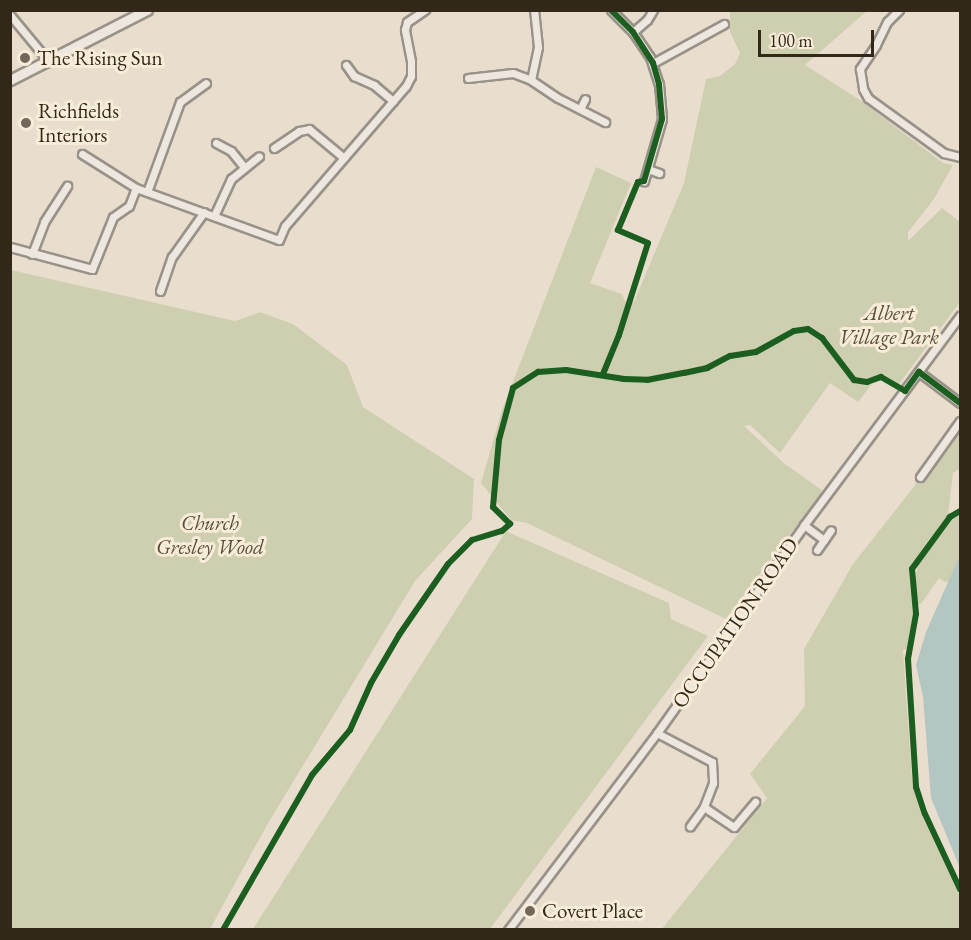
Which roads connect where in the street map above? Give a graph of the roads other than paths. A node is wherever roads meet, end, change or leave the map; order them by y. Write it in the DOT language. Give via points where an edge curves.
graph roads {
  1 [pos="147,10"];
  2 [pos="425,10"];
  3 [pos="534,10"];
  4 [pos="611,10"];
  5 [pos="652,10"];
  6 [pos="899,10"];
  7 [pos="10,15"];
  8 [pos="724,24"];
  9 [pos="633,32"];
  10 [pos="703,37"];
  11 [pos="708,45"];
  12 [pos="49,62"];
  13 [pos="653,63"];
  14 [pos="346,65"];
  15 [pos="482,76"];
  16 [pos="468,78"];
  17 [pos="10,80"];
  18 [pos="531,80"];
  19 [pos="206,83"];
  20 [pos="483,84"];
  21 [pos="585,99"];
  22 [pos="393,101"];
  23 [pos="580,109"];
  24 [pos="605,122"];
  25 [pos="216,143"];
  26 [pos="274,148"];
  27 [pos="82,154"];
  28 [pos="259,156"];
  29 [pos="960,157"];
  30 [pos="344,158"];
  31 [pos="244,167"];
  32 [pos="648,169"];
  33 [pos="659,173"];
  34 [pos="644,181"];
  35 [pos="67,186"];
  36 [pos="136,188"];
  37 [pos="147,192"];
  38 [pos="204,212"];
  39 [pos="214,216"];
  40 [pos="10,246"];
  41 [pos="32,254"];
  42 [pos="160,291"];
  43 [pos="960,316"];
  44 [pos="919,372"];
  45 [pos="960,404"];
  46 [pos="960,421"];
  47 [pos="920,477"];
  48 [pos="804,525"];
  49 [pos="831,530"];
  50 [pos="824,540"];
  51 [pos="817,550"];
  52 [pos="657,733"];
  53 [pos="755,802"];
  54 [pos="704,807"];
  55 [pos="690,826"];
  56 [pos="508,930"];
  1 -- 12 [label="street"];
  2 -- 22 [label="street" via="407,22 411,76"];
  3 -- 18 [label="street" via="538,47"];
  4 -- 9 [label="street"];
  5 -- 9 [label="street"];
  6 -- 29 [label="street" via="887,22 860,69 863,89 868,98 944,153"];
  7 -- 12 [label="street"];
  8 -- 10 [label="street"];
  9 -- 13 [label="street"];
  10 -- 11 [label="street"];
  10 -- 13 [label="street"];
  12 -- 17 [label="street"];
  13 -- 32 [label="street" via="662,119"];
  14 -- 22 [label="street" via="354,76 374,85"];
  15 -- 16 [label="street"];
  15 -- 18 [label="street" via="513,73"];
  15 -- 20 [label="street"];
  18 -- 23 [label="street"];
  19 -- 37 [label="street" via="180,102"];
  21 -- 23 [label="street"];
  22 -- 30 [label="street"];
  23 -- 24 [label="street"];
  25 -- 31 [label="street"];
  26 -- 30 [label="street" via="299,131 309,129"];
  27 -- 36 [label="street"];
  28 -- 31 [label="street"];
  30 -- 39 [label="street" via="285,226 279,240"];
  31 -- 39 [label="street" via="231,179"];
  32 -- 33 [label="street"];
  32 -- 34 [label="street"];
  35 -- 41 [label="street" via="44,222"];
  36 -- 37 [label="street"];
  36 -- 41 [label="street" via="129,206 113,217 92,269"];
  37 -- 38 [label="street"];
  38 -- 39 [label="street"];
  38 -- 42 [label="street" via="172,256"];
  40 -- 41 [label="street"];
  43 -- 44 [label="street, OCCUPATION ROAD"];
  44 -- 45 [label="street"];
  44 -- 48 [label="street, OCCUPATION ROAD"];
  46 -- 47 [label="street"];
  48 -- 50 [label="street"];
  48 -- 52 [label="street, OCCUPATION ROAD"];
  49 -- 50 [label="street"];
  50 -- 51 [label="street"];
  52 -- 54 [label="street" via="712,762 713,783"];
  52 -- 56 [label="street, OCCUPATION ROAD"];
  53 -- 54 [label="street" via="734,827"];
  54 -- 55 [label="street"];
}
